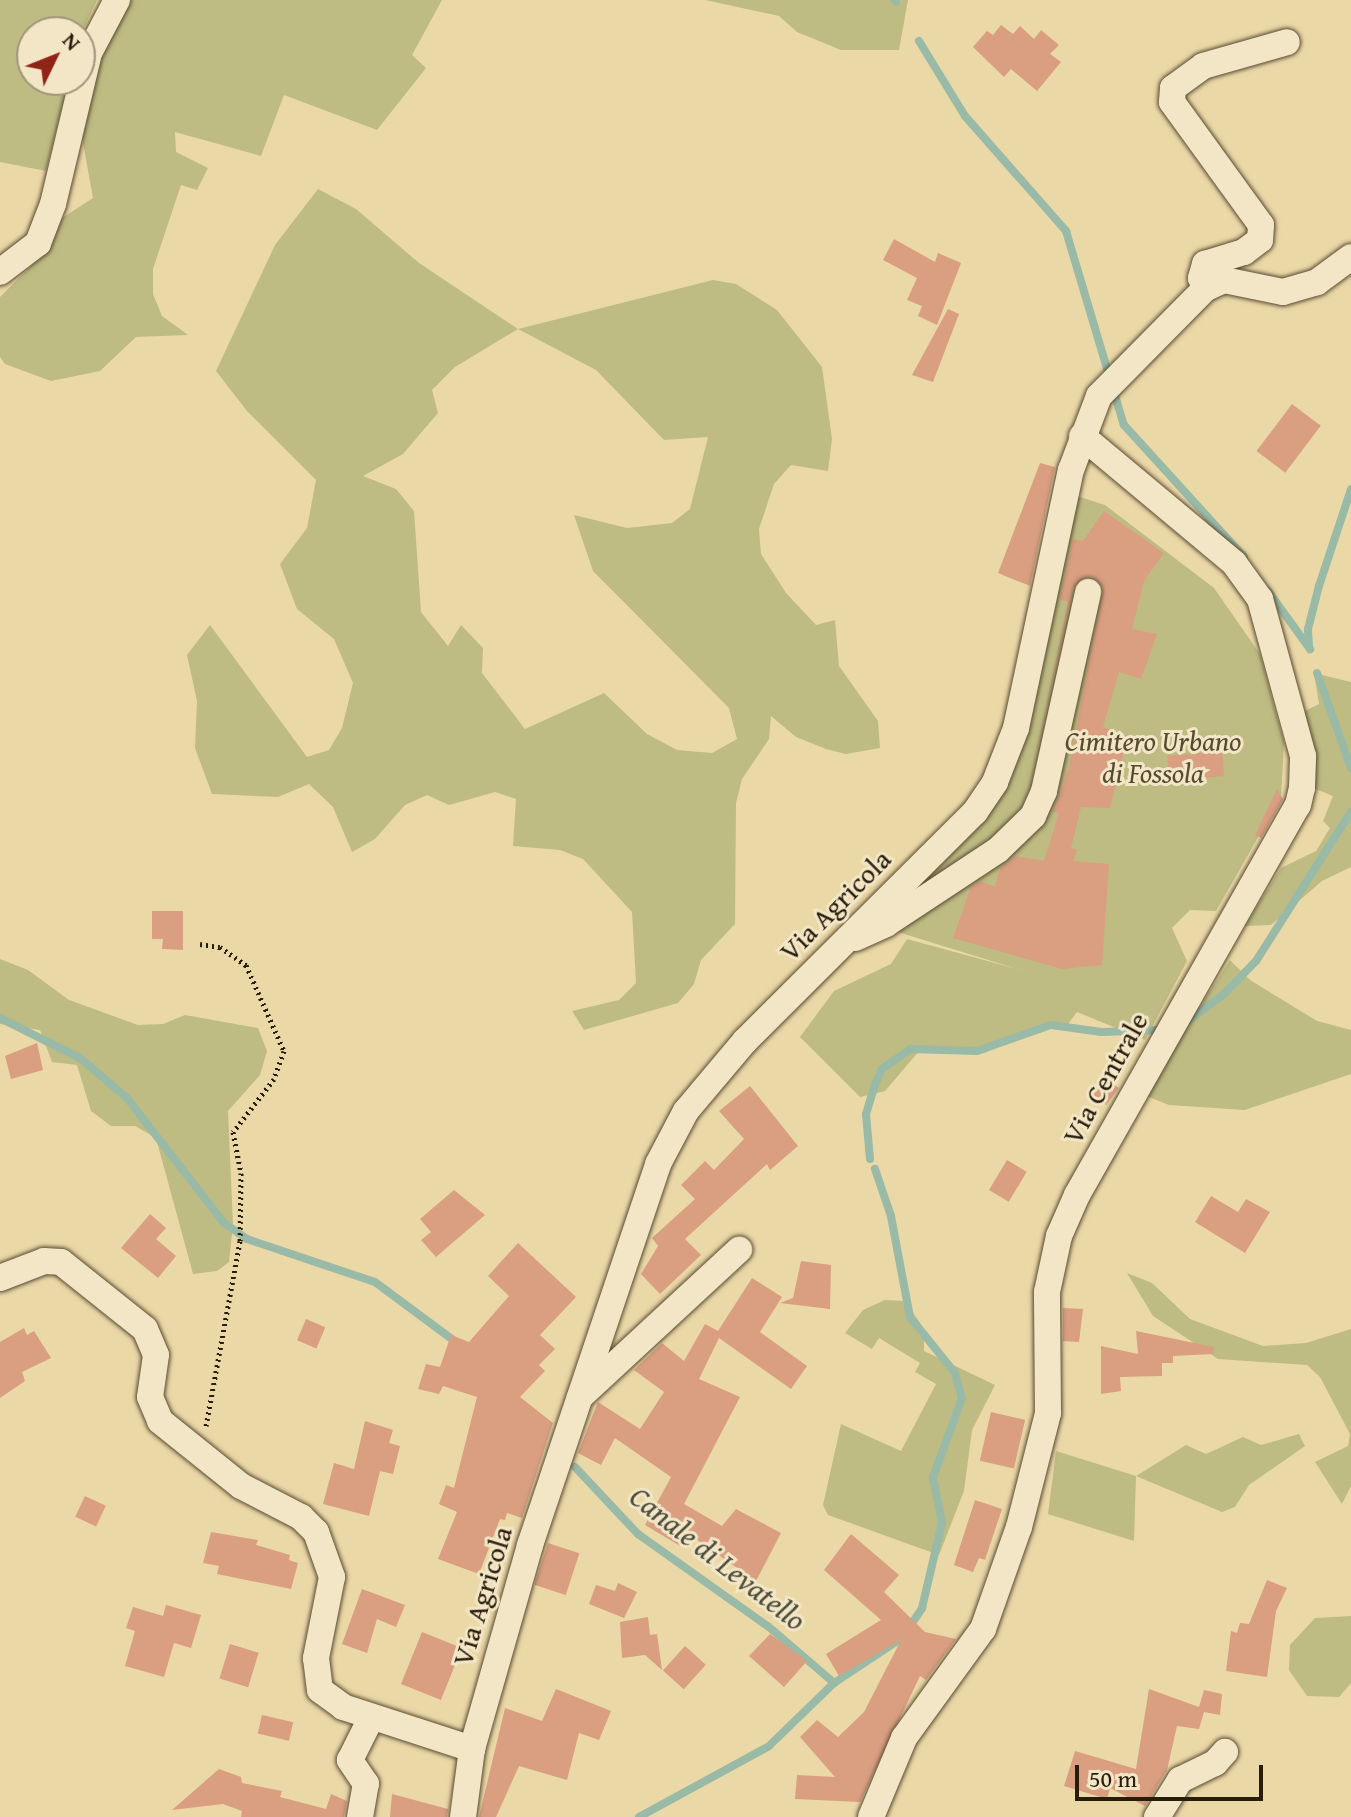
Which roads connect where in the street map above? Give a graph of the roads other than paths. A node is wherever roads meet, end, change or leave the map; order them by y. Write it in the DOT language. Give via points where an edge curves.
graph roads {
  1 [pos="117,0"];
  2 [pos="1287,42"];
  3 [pos="1351,257"];
  4 [pos="0,272"];
  5 [pos="1206,288"];
  6 [pos="1082,436"];
  7 [pos="1088,592"];
  8 [pos="845,943"];
  9 [pos="739,1250"];
  10 [pos="0,1278"];
  11 [pos="580,1397"];
  12 [pos="371,1718"];
  13 [pos="472,1749"];
  14 [pos="1225,1752"];
  15 [pos="360,1817"];
  16 [pos="463,1817"];
  17 [pos="871,1817"];
  18 [pos="1157,1817"];
  1 -- 4 [label="street" via="89,53 53,204 38,243"];
  2 -- 5 [label="street" via="1203,66 1173,88 1172,102 1261,225 1260,240 1244,252 1205,264 1201,278"];
  3 -- 5 [label="street" via="1317,282 1283,292 1224,280"];
  5 -- 6 [label="street, Via Agricola" via="1099,396"];
  6 -- 8 [label="street, Via Agricola" via="1016,728 995,782 975,812"];
  6 -- 17 [label="street, Via Centrale" via="1234,563 1260,599 1303,756 1298,805 1077,1195 1050,1263 1048,1413 1001,1582 971,1649 904,1738"];
  7 -- 8 [label="street" via="1044,791 1033,816 998,850 886,924"];
  8 -- 11 [label="street, Via Agricola" via="745,1041 686,1111 658,1164"];
  9 -- 11 [label="street, Via Agricola"];
  10 -- 12 [label="street" via="44,1261 61,1262 145,1329 156,1355 153,1409 200,1455 316,1532 332,1577 315,1675 320,1690"];
  11 -- 13 [label="street, Via Agricola" via="530,1545"];
  12 -- 13 [label="street"];
  12 -- 15 [label="street" via="350,1760 366,1784"];
  13 -- 16 [label="street, Via Agricola"];
  14 -- 18 [label="street" via="1215,1763 1180,1780"];
}
